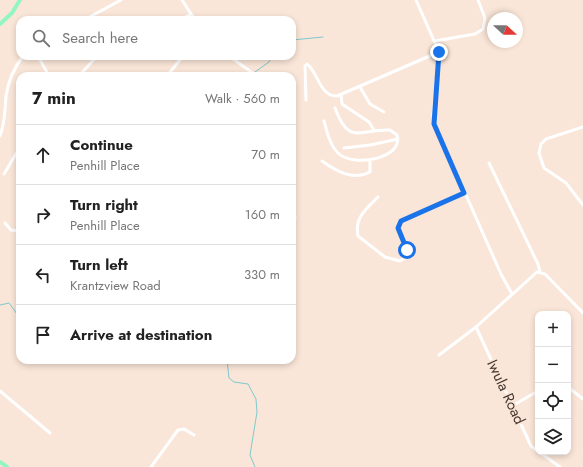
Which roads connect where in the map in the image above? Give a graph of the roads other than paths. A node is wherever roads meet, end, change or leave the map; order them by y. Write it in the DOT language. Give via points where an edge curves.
graph roads {
  1 [pos="20,0"];
  2 [pos="121,0"];
  3 [pos="182,0"];
  4 [pos="416,0"];
  5 [pos="478,0"];
  6 [pos="191,14"];
  7 [pos="91,16"];
  8 [pos="187,16"];
  9 [pos="0,24"];
  10 [pos="435,41"];
  11 [pos="439,52"];
  12 [pos="21,60"];
  13 [pos="40,60"];
  14 [pos="93,60"];
  15 [pos="180,60"];
  16 [pos="235,60"];
  17 [pos="47,72"];
  18 [pos="83,72"];
  19 [pos="170,72"];
  20 [pos="251,72"];
  21 [pos="360,87"];
  22 [pos="341,95"];
  23 [pos="306,100"];
  24 [pos="335,108"];
  25 [pos="384,112"];
  26 [pos="324,120"];
  27 [pos="583,127"];
  28 [pos="374,130"];
  29 [pos="0,136"];
  30 [pos="398,139"];
  31 [pos="344,148"];
  32 [pos="16,154"];
  33 [pos="322,161"];
  34 [pos="370,161"];
  35 [pos="490,163"];
  36 [pos="4,174"];
  37 [pos="464,193"];
  38 [pos="378,197"];
  39 [pos="583,205"];
  40 [pos="4,223"];
  41 [pos="16,231"];
  42 [pos="540,272"];
  43 [pos="512,294"];
  44 [pos="583,313"];
  45 [pos="476,327"];
  46 [pos="439,355"];
  47 [pos="571,389"];
  48 [pos="0,391"];
  49 [pos="535,393"];
  50 [pos="583,399"];
  51 [pos="512,406"];
  52 [pos="50,433"];
  53 [pos="194,435"];
  54 [pos="0,462"];
  55 [pos="6,467"];
  56 [pos="152,467"];
  57 [pos="560,467"];
  1 -- 9 [label="main road" via="12,13"];
  2 -- 7 [label="street"];
  3 -- 6 [label="street"];
  4 -- 10 [label="street"];
  5 -- 10 [label="street" via="485,18 482,29 475,34"];
  6 -- 8 [label="street"];
  10 -- 11 [label="street"];
  11 -- 21 [label="street"];
  11 -- 37 [label="street" via="434,124"];
  12 -- 29 [label="street" via="10,78"];
  13 -- 17 [label="street"];
  14 -- 18 [label="street"];
  15 -- 19 [label="street"];
  16 -- 20 [label="street"];
  21 -- 22 [label="street"];
  21 -- 25 [label="street" via="370,104"];
  22 -- 23 [label="street" via="328,94 307,64"];
  22 -- 28 [label="street" via="342,104 369,122"];
  24 -- 28 [label="street" via="342,126 347,131 354,133"];
  26 -- 34 [label="street" via="328,135 338,154 351,160"];
  27 -- 39 [label="street" via="546,139 541,144 539,153 544,168 566,183"];
  28 -- 30 [label="street" via="390,130 396,133"];
  30 -- 31 [label="street" via="370,146"];
  30 -- 34 [label="street" via="394,150"];
  32 -- 36 [label="street"];
  33 -- 34 [label="street" via="338,172 351,175 370,172"];
  35 -- 42 [label="street"];
  37 -- 38 [label="street" via="401,221 398,228 408,253 400,261 385,257 358,236 356,228 359,218"];
  37 -- 43 [label="street"];
  40 -- 41 [label="street"];
  42 -- 43 [label="street" via="535,273"];
  42 -- 44 [label="street" via="545,274"];
  43 -- 45 [label="street"];
  45 -- 46 [label="street"];
  45 -- 51 [label="street, Iwula Road"];
  47 -- 50 [label="street"];
  48 -- 52 [label="street"];
  49 -- 51 [label="street"];
  51 -- 57 [label="street, Iwula Road" via="532,448"];
  53 -- 56 [label="street" via="178,430"];
  54 -- 55 [label="main road"];
}
